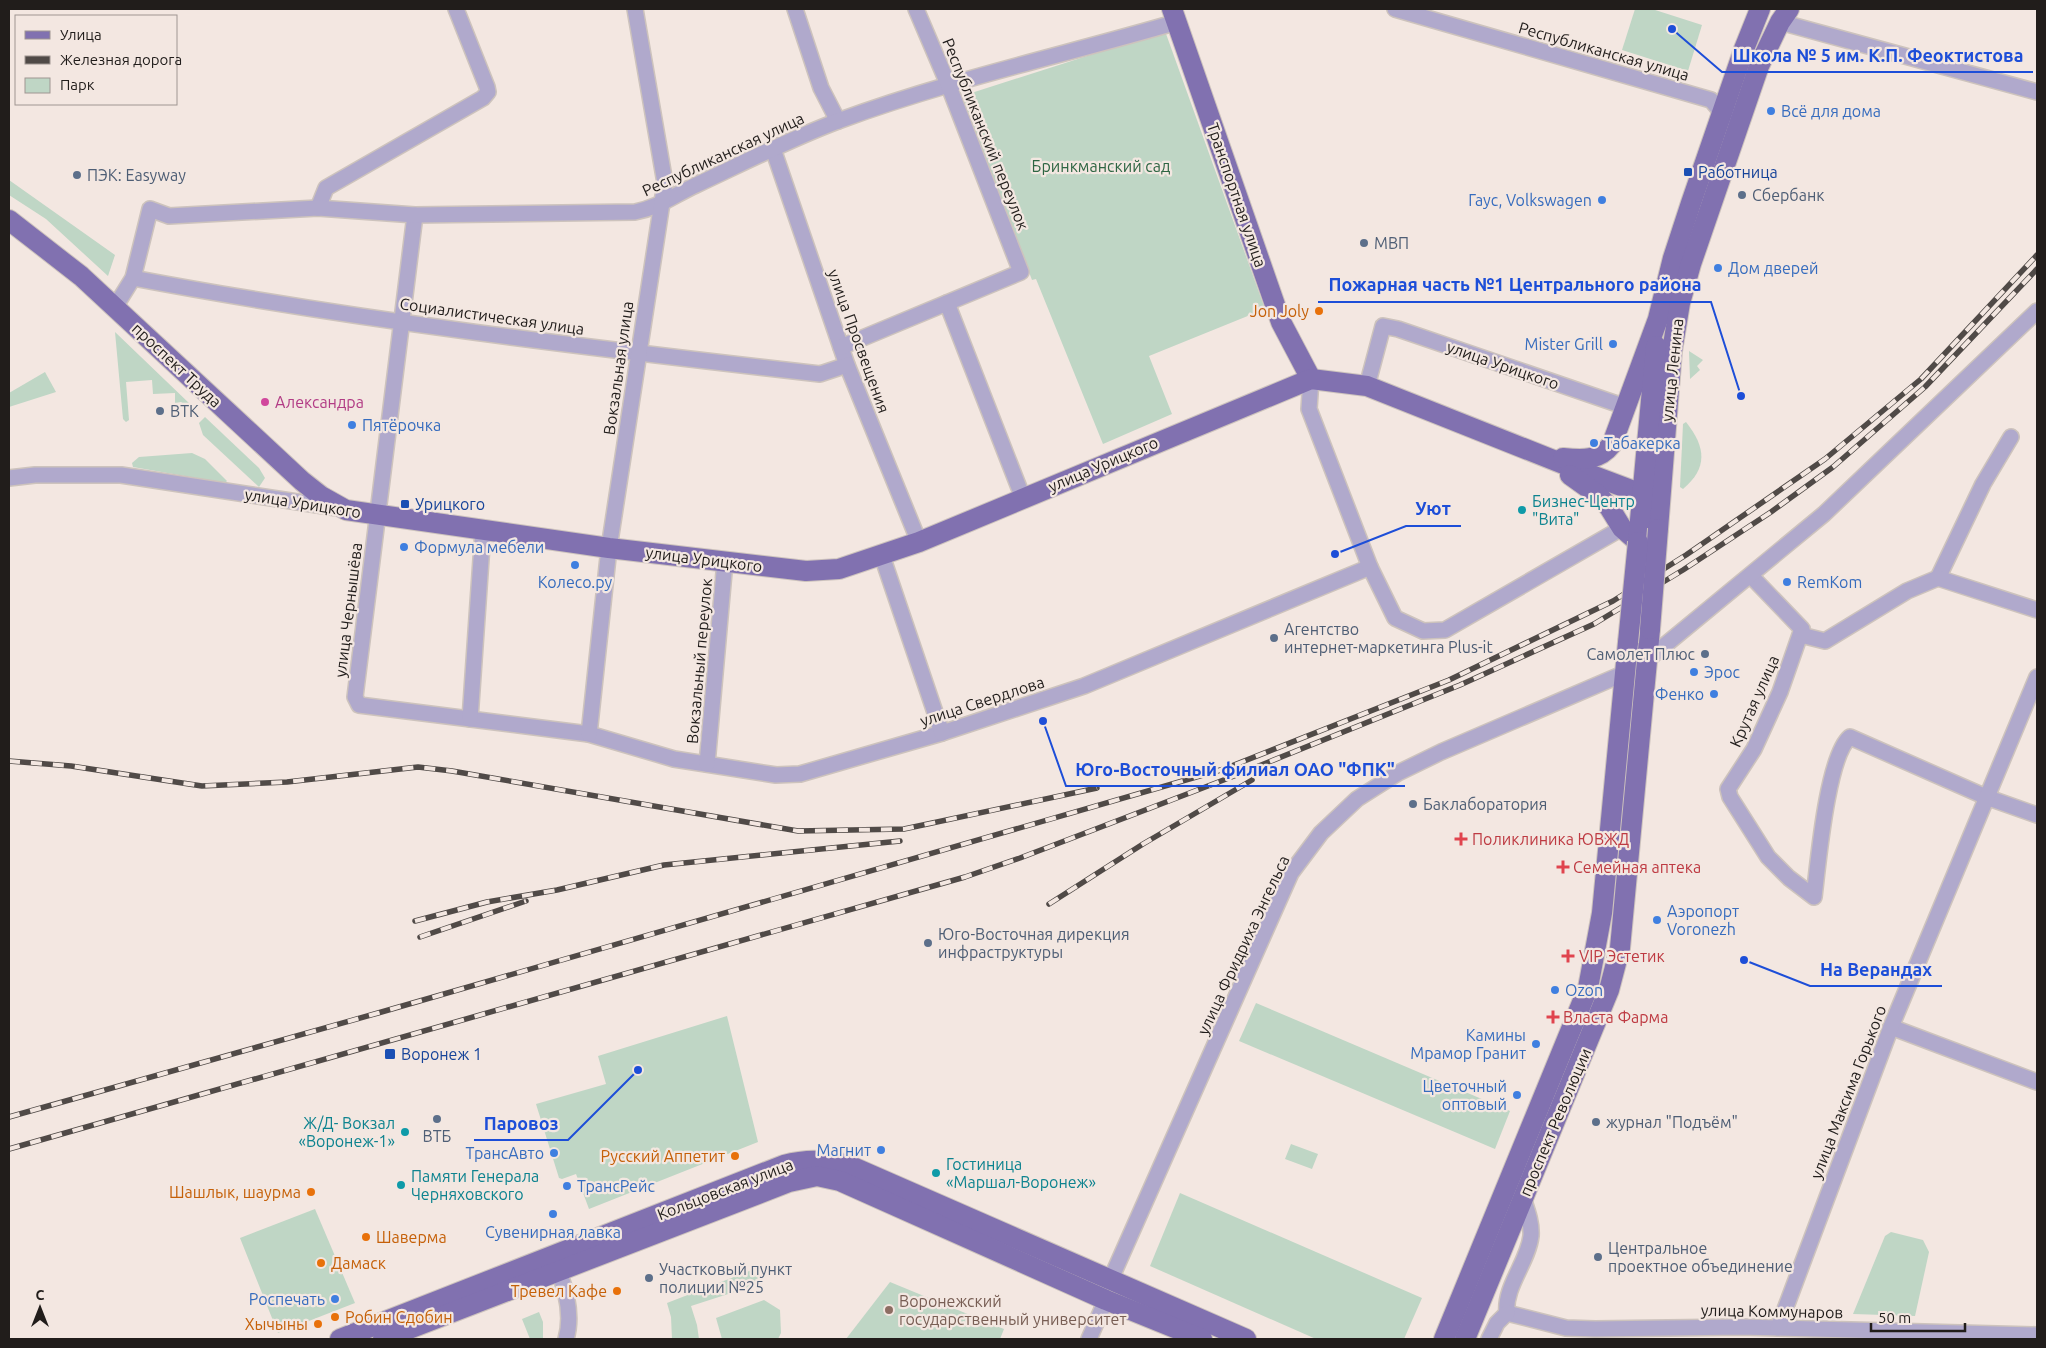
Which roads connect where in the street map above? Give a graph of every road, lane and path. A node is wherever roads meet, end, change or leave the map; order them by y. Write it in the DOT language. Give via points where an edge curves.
graph roads {
  1 [pos="456,9"];
  2 [pos="635,9"];
  3 [pos="794,9"];
  4 [pos="916,9"];
  5 [pos="1395,9"];
  6 [pos="1760,9"];
  7 [pos="1785,15"];
  8 [pos="1175,16"];
  9 [pos="948,84"];
  10 [pos="2037,92"];
  11 [pos="1731,115"];
  12 [pos="838,121"];
  13 [pos="772,149"];
  14 [pos="660,205"];
  15 [pos="318,208"];
  16 [pos="415,215"];
  17 [pos="9,220"];
  18 [pos="133,278"];
  19 [pos="947,303"];
  20 [pos="115,307"];
  21 [pos="2037,311"];
  22 [pos="1658,320"];
  23 [pos="403,322"];
  24 [pos="841,347"];
  25 [pos="638,353"];
  26 [pos="847,365"];
  27 [pos="1311,378"];
  28 [pos="1367,386"];
  29 [pos="1626,407"];
  30 [pos="2011,437"];
  31 [pos="1546,457"];
  32 [pos="9,478"];
  33 [pos="1650,495"];
  34 [pos="1023,498"];
  35 [pos="346,510"];
  36 [pos="380,515"];
  37 [pos="1622,528"];
  38 [pos="484,530"];
  39 [pos="919,542"];
  40 [pos="1638,542"];
  41 [pos="609,548"];
  42 [pos="882,556"];
  43 [pos="725,561"];
  44 [pos="1370,567"];
  45 [pos="1751,576"];
  46 [pos="1938,578"];
  47 [pos="2037,610"];
  48 [pos="1800,635"];
  49 [pos="1647,660"];
  50 [pos="1625,673"];
  51 [pos="2037,677"];
  52 [pos="364,706"];
  53 [pos="470,718"];
  54 [pos="942,733"];
  55 [pos="589,734"];
  56 [pos="708,764"];
  57 [pos="1986,797"];
  58 [pos="2037,815"];
  59 [pos="1891,1027"];
  60 [pos="2037,1082"];
  61 [pos="1523,1198"];
  62 [pos="556,1264"];
  63 [pos="1108,1290"];
  64 [pos="1508,1313"];
  65 [pos="1778,1328"];
  66 [pos="390,1333"];
  67 [pos="2037,1335"];
  68 [pos="340,1339"];
  69 [pos="566,1339"];
  70 [pos="1089,1339"];
  71 [pos="1202,1339"];
  72 [pos="1246,1339"];
  73 [pos="1444,1339"];
  74 [pos="1465,1339"];
  75 [pos="1489,1339"];
  1 -- 15 [label="street" via="488,92 483,98 326,188"];
  2 -- 14 [label="street, Вокзальная улица" via="665,183"];
  3 -- 12 [label="street" via="822,88"];
  4 -- 9 [label="street, Республиканский переулок"];
  5 -- 11 [label="street, Республиканская улица" via="1711,100"];
  6 -- 11 [label="main road, улица Ленина" via="1744,49"];
  7 -- 10 [label="street"];
  7 -- 11 [label="main road, улица Ленина"];
  8 -- 9 [label="street, Республиканская улица"];
  8 -- 27 [label="main road, Транспортная улица" via="1281,322"];
  9 -- 12 [label="street, Республиканская улица"];
  9 -- 19 [label="street, Республиканский переулок" via="1021,272"];
  11 -- 22 [label="main road, улица Ленина" via="1673,258"];
  11 -- 33 [label="main road, улица Ленина" via="1677,317"];
  12 -- 13 [label="street, Республиканская улица"];
  13 -- 14 [label="street, Республиканская улица" via="675,194"];
  13 -- 24 [label="street, улица Просвещения"];
  14 -- 16 [label="street, Республиканская улица" via="635,212"];
  14 -- 25 [label="street, Вокзальная улица"];
  15 -- 16 [label="street, Республиканская улица"];
  15 -- 18 [label="street, Республиканская улица" via="169,216 150,210"];
  16 -- 23 [label="street, улица Чернышёва"];
  17 -- 20 [label="main road, проспект Труда" via="77,272"];
  18 -- 20 [label="street"];
  18 -- 23 [label="street, Социалистическая улица" via="244,299"];
  19 -- 24 [label="street"];
  19 -- 34 [label="street"];
  20 -- 35 [label="main road, проспект Труда" via="302,481 320,496"];
  21 -- 45 [label="street" via="1853,487"];
  22 -- 29 [label="main road, улица Ленина"];
  22 -- 33 [label="main road, улица Ленина"];
  23 -- 25 [label="street, Социалистическая улица"];
  23 -- 36 [label="street, улица Чернышёва"];
  24 -- 26 [label="street, улица Просвещения"];
  25 -- 26 [label="street, Социалистическая улица" via="820,374"];
  25 -- 41 [label="street, Вокзальная улица"];
  26 -- 39 [label="street, улица Просвещения"];
  27 -- 28 [label="main road"];
  27 -- 34 [label="main road, улица Урицкого"];
  27 -- 44 [label="street" via="1309,409"];
  28 -- 29 [label="street, улица Урицкого" via="1383,326"];
  28 -- 31 [label="main road"];
  29 -- 31 [label="main road, улица Ленина" via="1612,444 1600,455 1584,460"];
  30 -- 46 [label="street" via="1982,484"];
  31 -- 33 [label="main road"];
  31 -- 37 [label="main road" via="1598,495"];
  32 -- 35 [label="street, улица Урицкого" via="121,475"];
  33 -- 40 [label="main road, улица Ленина"];
  33 -- 49 [label="main road, улица Ленина, bridge" via="1658,529"];
  34 -- 39 [label="main road, улица Урицкого"];
  35 -- 36 [label="main road, улица Урицкого"];
  36 -- 38 [label="main road, улица Урицкого"];
  36 -- 52 [label="street, улица Чернышёва" via="376,524 355,697 359,705"];
  37 -- 40 [label="main road"];
  37 -- 44 [label="street" via="1445,630 1423,631 1396,618"];
  38 -- 41 [label="main road, улица Урицкого"];
  38 -- 53 [label="street"];
  39 -- 42 [label="main road, улица Урицкого"];
  40 -- 50 [label="main road, улица Ленина, bridge"];
  41 -- 43 [label="main road, улица Урицкого"];
  41 -- 55 [label="street, Вокзальная улица"];
  42 -- 43 [label="main road, улица Урицкого" via="839,569 814,570"];
  42 -- 54 [label="street"];
  43 -- 56 [label="street, Вокзальный переулок"];
  44 -- 54 [label="street, улица Свердлова" via="1084,686"];
  45 -- 48 [label="street" via="1802,629"];
  45 -- 49 [label="street"];
  46 -- 47 [label="street"];
  46 -- 48 [label="street" via="1907,591 1825,641"];
  48 -- 57 [label="street, Крутая улица" via="1780,692 1754,749 1728,789 1730,798 1768,857 1789,878 1814,897 1833,775 1844,742 1850,737"];
  49 -- 61 [label="main road, проспект Революции" via="1620,948 1609,990"];
  50 -- 63 [label="street, улица Фридриха Энгельса" via="1398,773 1357,798 1321,833 1291,874"];
  50 -- 73 [label="main road, проспект Революции" via="1602,913 1588,988"];
  51 -- 57 [label="street, улица Максима Горького"];
  52 -- 53 [label="street, улица Свердлова"];
  53 -- 55 [label="street, улица Свердлова"];
  54 -- 56 [label="street, улица Свердлова" via="800,774 776,775"];
  55 -- 56 [label="street, улица Свердлова" via="674,759"];
  57 -- 58 [label="street"];
  57 -- 59 [label="street, улица Максима Горького"];
  59 -- 60 [label="street"];
  59 -- 65 [label="street, улица Максима Горького"];
  61 -- 64 [label="street" via="1531,1223 1531,1235 1508,1299"];
  61 -- 74 [label="main road, проспект Революции"];
  62 -- 63 [label="main road, Кольцовская улица" via="784,1165 802,1160 821,1160 846,1164"];
  62 -- 66 [label="main road, Кольцовская улица"];
  62 -- 69 [label="street" via="569,1317"];
  63 -- 70 [label="street, улица Фридриха Энгельса"];
  63 -- 71 [label="main road, Кольцовская улица"];
  63 -- 72 [label="main road, Кольцовская улица"];
  64 -- 65 [label="street, улица Коммунаров" via="1566,1328"];
  64 -- 75 [label="street" via="1496,1323"];
  65 -- 67 [label="street, улица Коммунаров"];
  66 -- 68 [label="main road, Кольцовская улица"];
}
